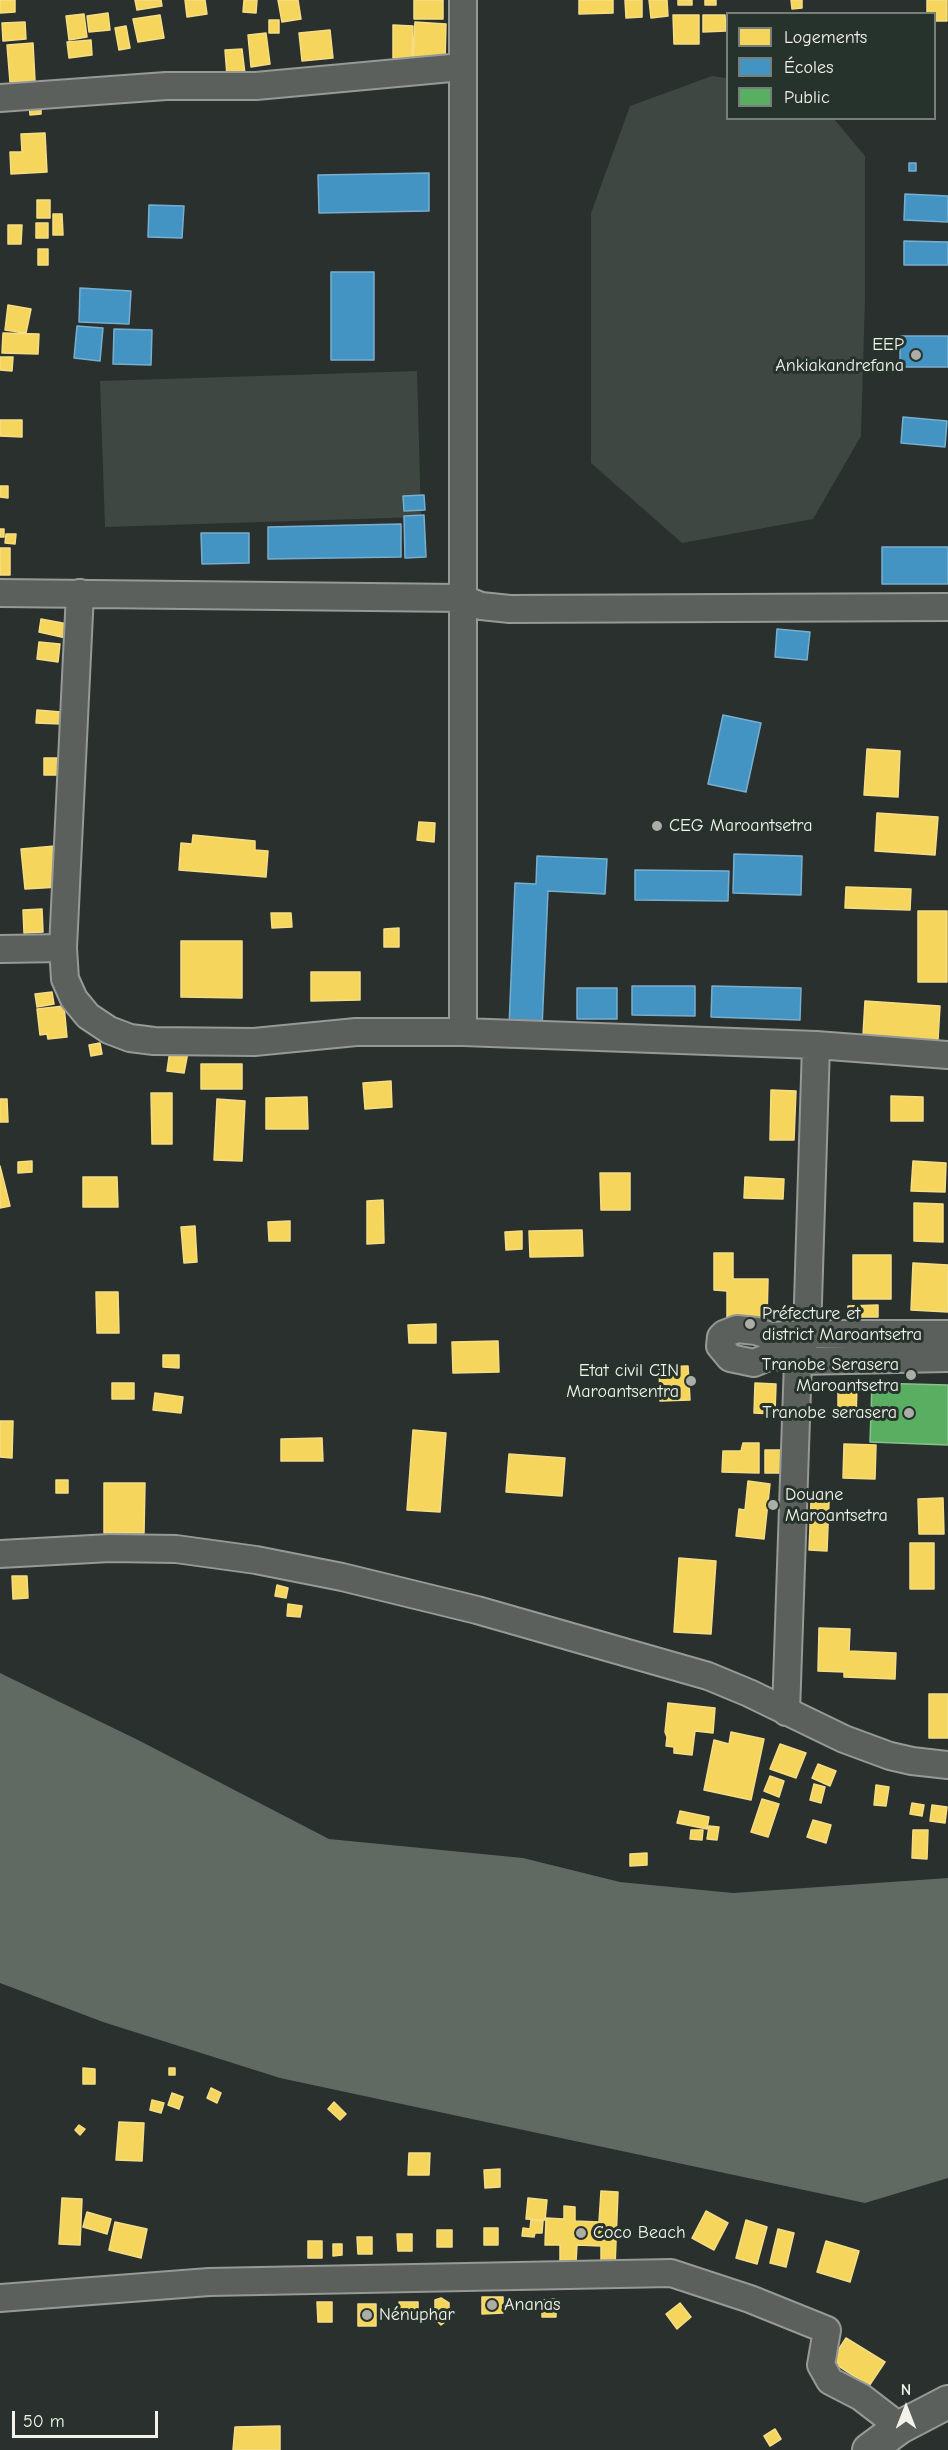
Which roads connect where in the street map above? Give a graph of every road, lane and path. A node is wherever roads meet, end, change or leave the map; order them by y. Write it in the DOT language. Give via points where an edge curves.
graph roads {
  1 [pos="463,0"];
  2 [pos="462,67"];
  3 [pos="0,98"];
  4 [pos="0,593"];
  5 [pos="80,593"];
  6 [pos="461,598"];
  7 [pos="948,607"];
  8 [pos="63,948"];
  9 [pos="0,949"];
  10 [pos="463,1032"];
  11 [pos="816,1045"];
  12 [pos="948,1055"];
  13 [pos="807,1334"];
  14 [pos="948,1334"];
  15 [pos="948,1358"];
  16 [pos="798,1361"];
  17 [pos="0,1554"];
  18 [pos="786,1712"];
  19 [pos="948,1766"];
  20 [pos="0,2298"];
  21 [pos="948,2402"];
  22 [pos="900,2427"];
  23 [pos="869,2450"];
  1 -- 2 [label="street"];
  2 -- 3 [label="street" via="256,86 165,86"];
  2 -- 6 [label="street"];
  4 -- 5 [label="street"];
  5 -- 6 [label="street"];
  5 -- 8 [label="street"];
  6 -- 7 [label="street" via="481,606 510,609"];
  6 -- 10 [label="street"];
  8 -- 9 [label="street"];
  8 -- 10 [label="street" via="65,979 74,999 88,1016 130,1038 254,1042 356,1032"];
  10 -- 11 [label="street"];
  11 -- 12 [label="street"];
  11 -- 13 [label="street"];
  13 -- 14 [label="street"];
  13 -- 16 [label="street"];
  13 -- 16 [label="street" via="770,1336 736,1329 721,1337 722,1351 735,1360 754,1363 773,1355"];
  15 -- 16 [label="street"];
  16 -- 18 [label="street"];
  17 -- 18 [label="street" via="149,1547 207,1552 321,1573 477,1610 708,1676"];
  18 -- 19 [label="street" via="890,1755"];
  20 -- 22 [label="street" via="209,2282 671,2273 827,2330 821,2365 830,2381 861,2397"];
  21 -- 22 [label="main road"];
  22 -- 23 [label="main road"];
}
